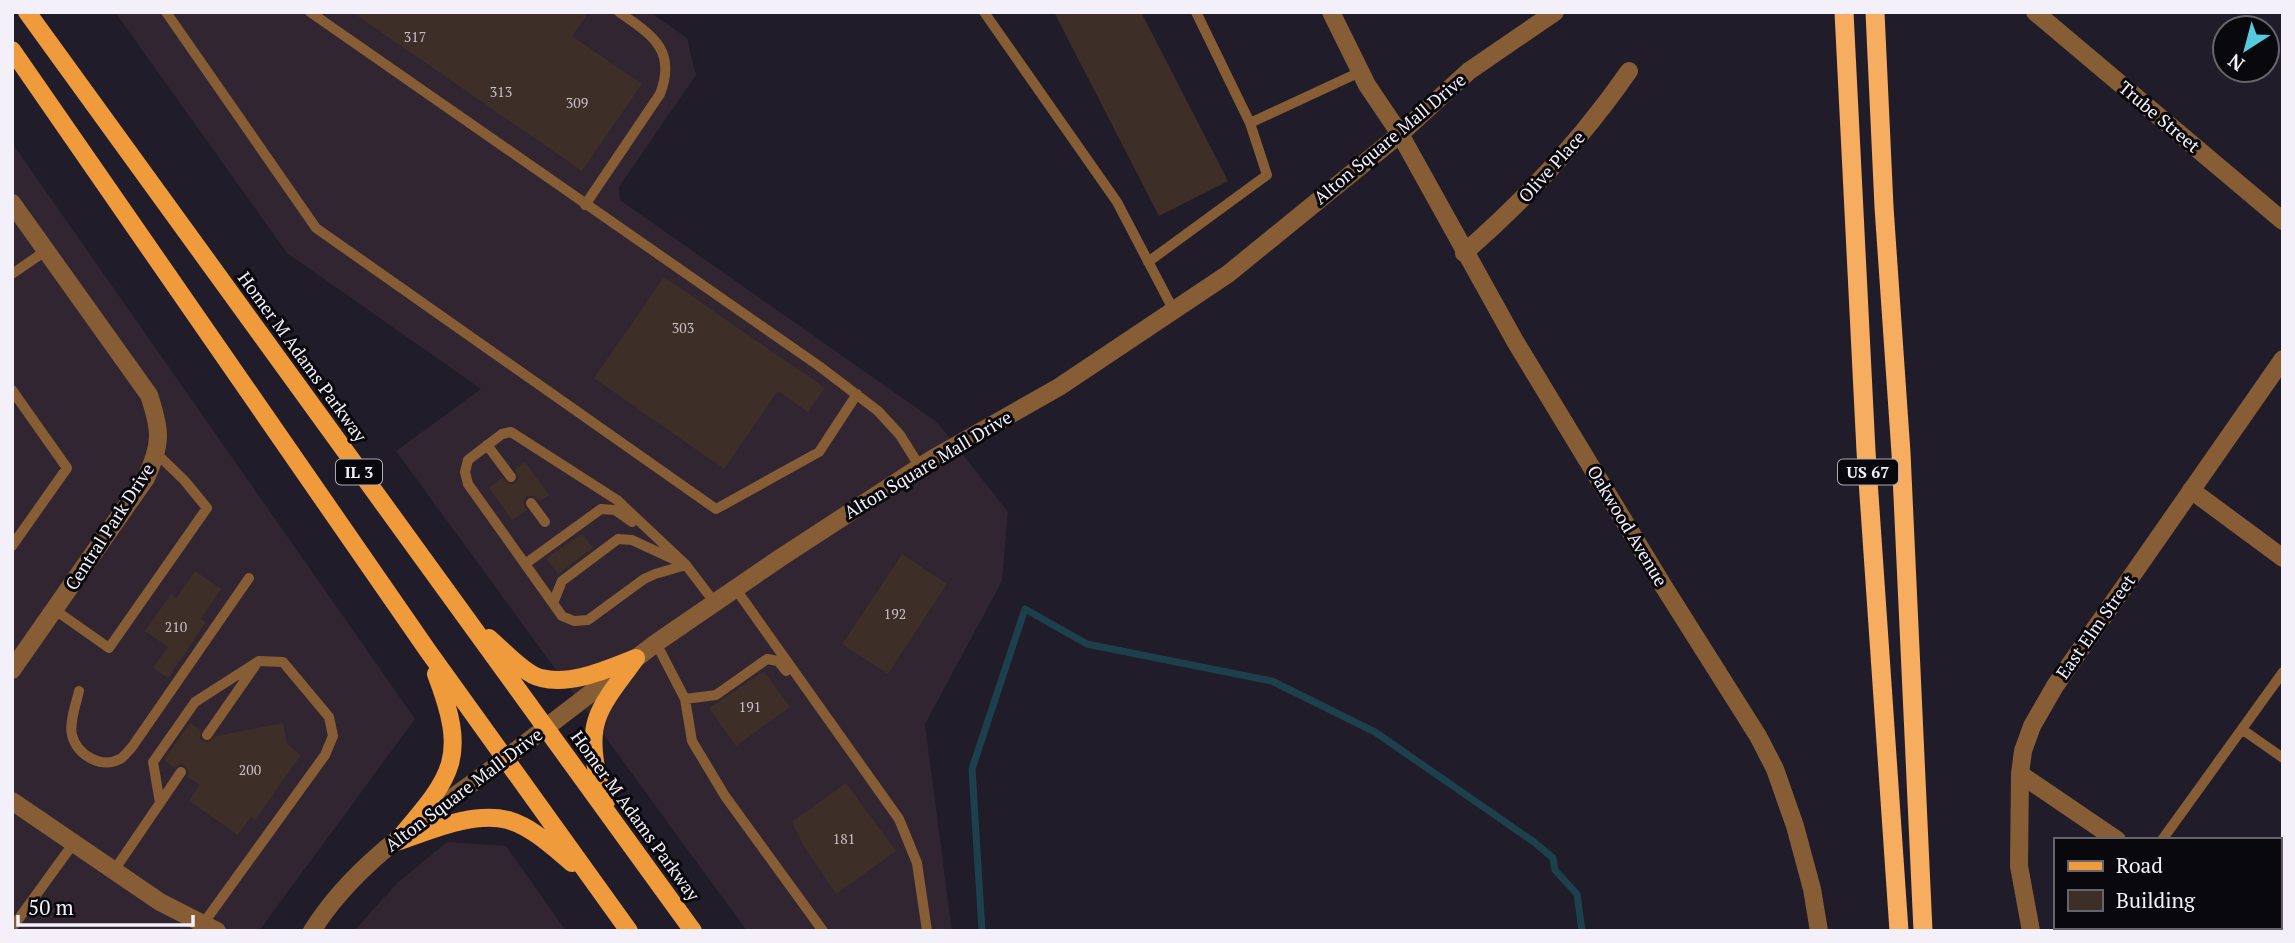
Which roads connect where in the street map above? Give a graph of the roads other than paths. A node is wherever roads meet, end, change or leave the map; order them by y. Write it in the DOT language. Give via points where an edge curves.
graph roads {
  1 [pos="27,12"];
  2 [pos="166,12"];
  3 [pos="310,12"];
  4 [pos="619,12"];
  5 [pos="984,12"];
  6 [pos="1196,12"];
  7 [pos="1331,12"];
  8 [pos="1555,12"];
  9 [pos="1844,12"];
  10 [pos="1875,12"];
  11 [pos="2035,12"];
  12 [pos="12,50"];
  13 [pos="1629,71"];
  14 [pos="1360,72"];
  15 [pos="1250,123"];
  16 [pos="1400,134"];
  17 [pos="12,203"];
  18 [pos="585,205"];
  19 [pos="2283,221"];
  20 [pos="47,250"];
  21 [pos="1464,253"];
  22 [pos="1149,262"];
  23 [pos="12,274"];
  24 [pos="1174,311"];
  25 [pos="2283,359"];
  26 [pos="12,390"];
  27 [pos="857,394"];
  28 [pos="487,445"];
  29 [pos="157,454"];
  30 [pos="920,467"];
  31 [pos="511,477"];
  32 [pos="2191,490"];
  33 [pos="531,503"];
  34 [pos="545,522"];
  35 [pos="12,546"];
  36 [pos="666,546"];
  37 [pos="2283,558"];
  38 [pos="525,564"];
  39 [pos="686,565"];
  40 [pos="249,578"];
  41 [pos="735,589"];
  42 [pos="553,603"];
  43 [pos="715,603"];
  44 [pos="55,610"];
  45 [pos="462,614"];
  46 [pos="656,643"];
  47 [pos="428,651"];
  48 [pos="636,658"];
  49 [pos="259,661"];
  50 [pos="12,670"];
  51 [pos="2283,672"];
  52 [pos="79,691"];
  53 [pos="685,699"];
  54 [pos="817,703"];
  55 [pos="545,728"];
  56 [pos="2243,730"];
  57 [pos="207,735"];
  58 [pos="2283,758"];
  59 [pos="505,759"];
  60 [pos="181,772"];
  61 [pos="2020,774"];
  62 [pos="12,801"];
  63 [pos="160,803"];
  64 [pos="2114,838"];
  65 [pos="2163,838"];
  66 [pos="396,842"];
  67 [pos="73,844"];
  68 [pos="632,847"];
  69 [pos="113,872"];
  70 [pos="592,880"];
  71 [pos="12,928"];
  72 [pos="210,928"];
  73 [pos="312,931"];
  74 [pos="629,931"];
  75 [pos="693,931"];
  76 [pos="823,931"];
  77 [pos="927,931"];
  78 [pos="1819,931"];
  79 [pos="1899,931"];
  80 [pos="1923,931"];
  81 [pos="2031,931"];
  1 -- 45 [label="main road, Homer M Adams Parkway / IL 3"];
  2 -- 27 [label="lane" via="316,228 716,509 819,452"];
  3 -- 18 [label="lane"];
  4 -- 18 [label="lane" via="660,48 667,78"];
  5 -- 22 [label="lane" via="1117,202"];
  6 -- 15 [label="lane"];
  7 -- 14 [label="street, Oakwood Avenue"];
  8 -- 16 [label="street, Alton Square Mall Drive" via="1469,71"];
  9 -- 79 [label="highway, US 67" via="1866,451"];
  10 -- 80 [label="highway, US 67"];
  11 -- 19 [label="street, Trube Street"];
  12 -- 47 [label="main road, IL 3"];
  13 -- 21 [label="street, Olive Place" via="1557,163"];
  14 -- 15 [label="lane"];
  14 -- 16 [label="street, Oakwood Avenue"];
  15 -- 22 [label="lane" via="1267,175"];
  16 -- 21 [label="street, Oakwood Avenue"];
  16 -- 24 [label="street, Alton Square Mall Drive" via="1228,274"];
  17 -- 20 [label="street, Central Park Drive"];
  18 -- 27 [label="lane"];
  20 -- 23 [label="lane"];
  20 -- 29 [label="street, Central Park Drive" via="149,395 159,425"];
  21 -- 78 [label="street, Oakwood Avenue" via="1758,736 1795,826"];
  22 -- 24 [label="lane"];
  24 -- 30 [label="street, Alton Square Mall Drive" via="1059,387"];
  25 -- 32 [label="street, East Elm Street"];
  26 -- 35 [label="lane" via="67,468"];
  27 -- 30 [label="lane" via="900,436"];
  28 -- 31 [label="lane"];
  28 -- 36 [label="lane" via="502,433 522,438 617,500"];
  28 -- 38 [label="lane" via="468,460 468,484"];
  29 -- 44 [label="street, Central Park Drive" via="146,478"];
  29 -- 44 [label="lane" via="207,508 109,648"];
  30 -- 41 [label="street, Alton Square Mall Drive"];
  32 -- 37 [label="street"];
  32 -- 61 [label="street, East Elm Street" via="2055,686 2032,726"];
  33 -- 34 [label="lane"];
  36 -- 38 [label="lane" via="615,510 601,509"];
  36 -- 39 [label="lane"];
  38 -- 42 [label="lane"];
  39 -- 42 [label="lane" via="644,579 588,620 562,616"];
  39 -- 42 [label="lane" via="632,540 618,540 562,581"];
  39 -- 43 [label="lane"];
  40 -- 52 [label="lane" via="121,758 105,762 77,748 71,733"];
  41 -- 43 [label="street, Alton Square Mall Drive"];
  41 -- 54 [label="lane"];
  43 -- 46 [label="street, Alton Square Mall Drive"];
  44 -- 50 [label="street, Central Park Drive"];
  45 -- 48 [label="main road" via="539,678 590,675"];
  45 -- 55 [label="main road, Homer M Adams Parkway / IL 3"];
  46 -- 48 [label="street, Alton Square Mall Drive"];
  46 -- 53 [label="lane"];
  47 -- 59 [label="main road, IL 3"];
  47 -- 66 [label="main road" via="448,704 455,744 450,770"];
  48 -- 55 [label="street, Alton Square Mall Drive"];
  48 -- 68 [label="main road" via="596,720 595,759 599,785"];
  49 -- 57 [label="lane"];
  49 -- 63 [label="lane" via="195,702 153,762"];
  49 -- 72 [label="lane" via="283,662 329,717 333,736 325,755"];
  51 -- 56 [label="lane"];
  53 -- 54 [label="lane" via="716,695 767,659 778,662"];
  53 -- 76 [label="lane" via="692,741 719,787"];
  54 -- 77 [label="lane" via="899,819 917,863"];
  55 -- 59 [label="street, Alton Square Mall Drive"];
  55 -- 68 [label="main road, Homer M Adams Parkway / IL 3"];
  56 -- 58 [label="lane"];
  56 -- 65 [label="lane"];
  59 -- 66 [label="street, Alton Square Mall Drive"];
  59 -- 70 [label="main road, IL 3"];
  60 -- 63 [label="lane"];
  61 -- 64 [label="street"];
  61 -- 81 [label="street, East Elm Street" via="2019,866"];
  62 -- 67 [label="street"];
  63 -- 69 [label="lane"];
  66 -- 70 [label="main road" via="461,822 489,817 511,821 544,840"];
  66 -- 73 [label="street, Alton Square Mall Drive" via="347,884"];
  67 -- 69 [label="street"];
  67 -- 71 [label="lane"];
  68 -- 75 [label="main road, Homer M Adams Parkway / IL 3"];
  69 -- 72 [label="street"];
  70 -- 74 [label="main road, IL 3"];
}
